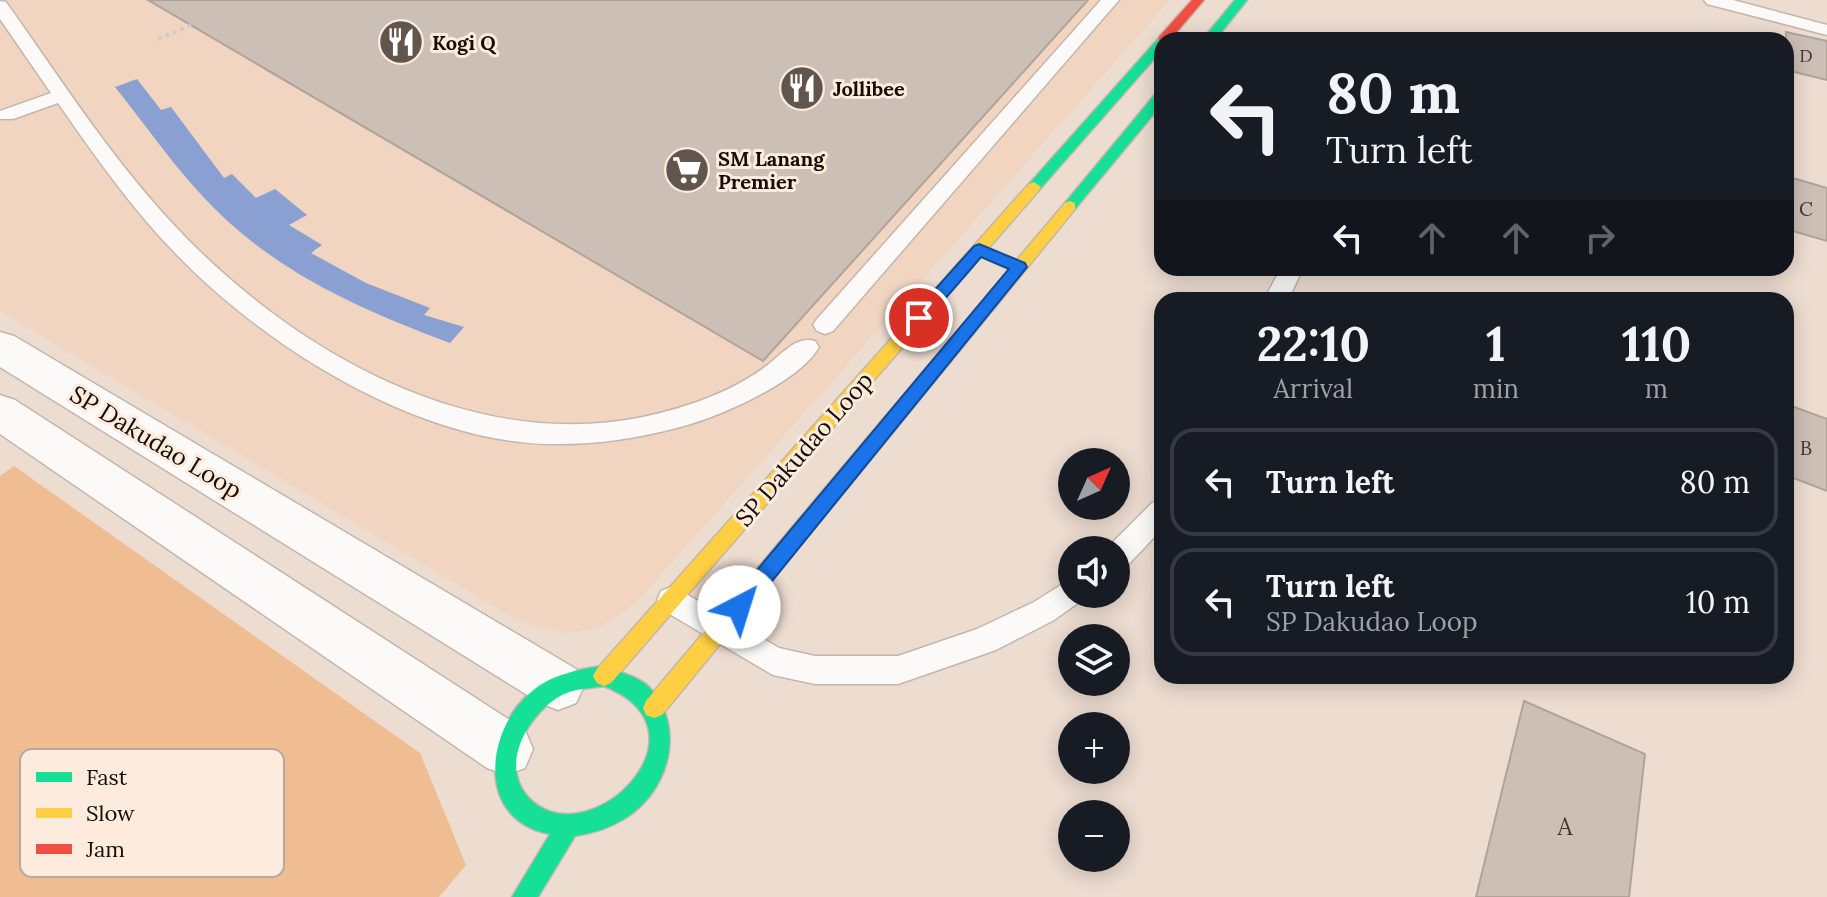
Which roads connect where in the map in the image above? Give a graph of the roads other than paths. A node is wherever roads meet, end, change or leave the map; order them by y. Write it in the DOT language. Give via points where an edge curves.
graph roads {
  1 [pos="1110,0"];
  2 [pos="1198,0"];
  3 [pos="1241,0"];
  4 [pos="1713,0"];
  5 [pos="0,6"];
  6 [pos="1827,30"];
  7 [pos="1171,32"];
  8 [pos="1215,32"];
  9 [pos="1154,51"];
  10 [pos="1122,88"];
  11 [pos="64,95"];
  12 [pos="1154,96"];
  13 [pos="1154,104"];
  14 [pos="6,115"];
  15 [pos="999,258"];
  16 [pos="825,325"];
  17 [pos="0,347"];
  18 [pos="807,347"];
  19 [pos="0,412"];
  20 [pos="1154,519"];
  21 [pos="1130,544"];
  22 [pos="671,600"];
  23 [pos="1058,601"];
  24 [pos="719,631"];
  25 [pos="604,676"];
  26 [pos="558,686"];
  27 [pos="654,708"];
  28 [pos="506,749"];
  29 [pos="567,828"];
  30 [pos="532,894"];
  1 -- 16 [label="lane"];
  2 -- 7 [label="street, SP Dakudao Loop"];
  3 -- 8 [label="street"];
  4 -- 6 [label="lane"];
  5 -- 11 [label="lane"];
  9 -- 10 [label="street, SP Dakudao Loop"];
  10 -- 12 [label="street"];
  10 -- 15 [label="street, SP Dakudao Loop"];
  11 -- 14 [label="lane"];
  11 -- 18 [label="lane" via="156,220 243,301 384,390 459,419 538,434 630,430 735,398"];
  13 -- 15 [label="street, SP Dakudao Loop"];
  15 -- 22 [label="street, SP Dakudao Loop"];
  15 -- 24 [label="street, SP Dakudao Loop"];
  17 -- 26 [label="street, SP Dakudao Loop"];
  19 -- 28 [label="street"];
  20 -- 21 [label="lane"];
  22 -- 24 [label="lane"];
  22 -- 25 [label="street, SP Dakudao Loop"];
  23 -- 24 [label="lane" via="985,640 898,670 815,670 773,661"];
  24 -- 27 [label="street, SP Dakudao Loop"];
  25 -- 26 [label="street"];
  25 -- 27 [label="street" via="625,681"];
  26 -- 28 [label="street" via="520,719"];
  27 -- 29 [label="street" via="662,741 652,777 624,808 606,819"];
  28 -- 29 [label="street" via="508,789 518,805 532,818"];
  29 -- 30 [label="street"];
}
